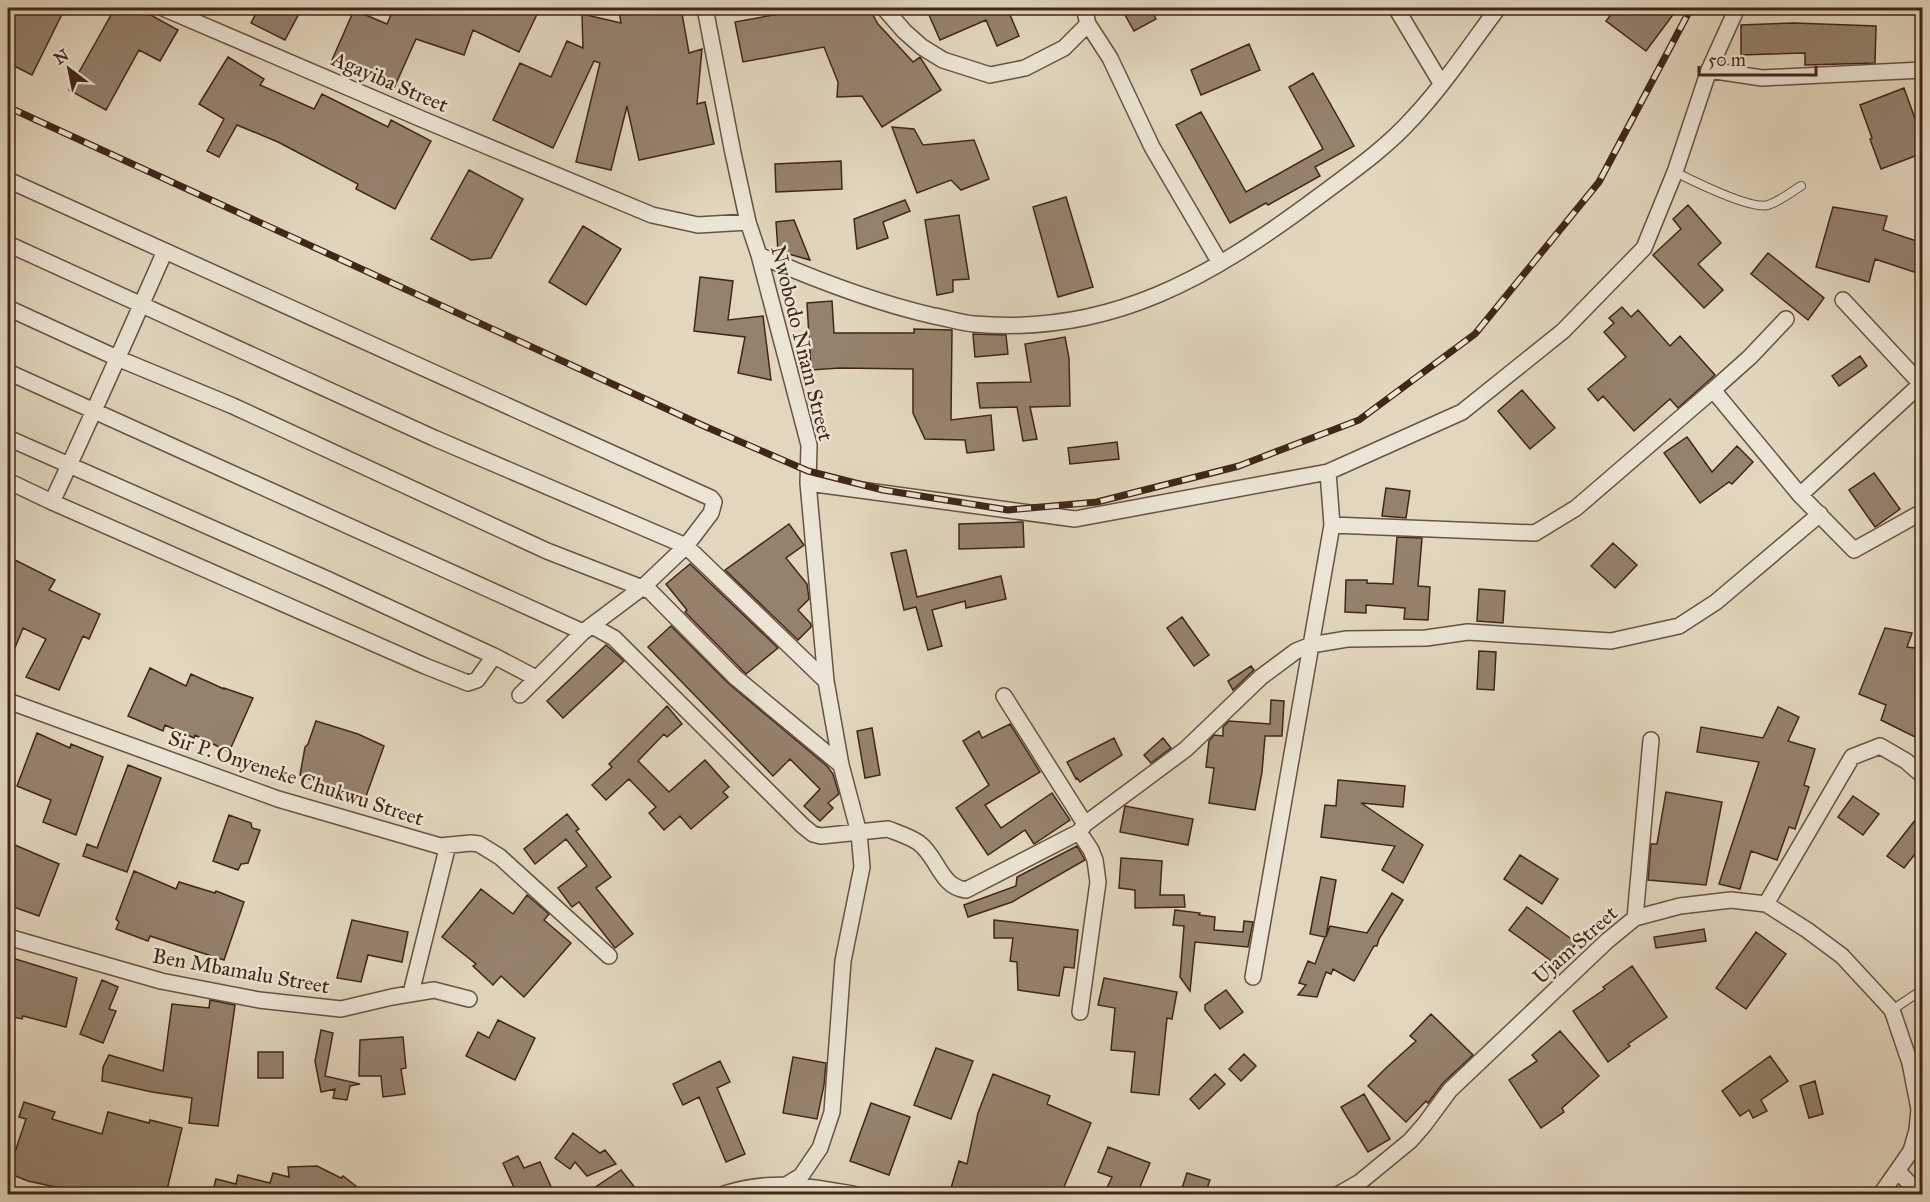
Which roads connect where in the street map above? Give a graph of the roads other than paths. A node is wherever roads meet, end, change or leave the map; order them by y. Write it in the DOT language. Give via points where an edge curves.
graph roads {
  1 [pos="162,8"];
  2 [pos="705,8"];
  3 [pos="884,8"];
  4 [pos="1084,8"];
  5 [pos="1396,8"];
  6 [pos="1498,8"];
  7 [pos="1737,8"];
  8 [pos="1088,24"];
  9 [pos="1709,70"];
  10 [pos="1923,70"];
  11 [pos="1441,83"];
  12 [pos="1676,172"];
  13 [pos="8,180"];
  14 [pos="1801,186"];
  15 [pos="748,222"];
  16 [pos="8,244"];
  17 [pos="165,251"];
  18 [pos="759,255"];
  19 [pos="1220,263"];
  20 [pos="1843,300"];
  21 [pos="142,304"];
  22 [pos="8,308"];
  23 [pos="1786,319"];
  24 [pos="117,358"];
  25 [pos="8,372"];
  26 [pos="1922,385"];
  27 [pos="1713,390"];
  28 [pos="95,411"];
  29 [pos="8,438"];
  30 [pos="69,465"];
  31 [pos="1328,472"];
  32 [pos="8,481"];
  33 [pos="808,483"];
  34 [pos="1800,495"];
  35 [pos="52,502"];
  36 [pos="1923,512"];
  37 [pos="1820,514"];
  38 [pos="1332,525"];
  39 [pos="686,546"];
  40 [pos="643,588"];
  41 [pos="588,629"];
  42 [pos="1311,645"];
  43 [pos="494,656"];
  44 [pos="536,678"];
  45 [pos="826,681"];
  46 [pos="520,695"];
  47 [pos="1004,696"];
  48 [pos="8,701"];
  49 [pos="1651,740"];
  50 [pos="842,765"];
  51 [pos="1923,775"];
  52 [pos="1082,828"];
  53 [pos="859,833"];
  54 [pos="448,845"];
  55 [pos="1766,904"];
  56 [pos="1635,918"];
  57 [pos="8,937"];
  58 [pos="609,956"];
  59 [pos="1253,977"];
  60 [pos="1923,990"];
  61 [pos="411,993"];
  62 [pos="469,999"];
  63 [pos="1892,1010"];
  64 [pos="1080,1012"];
  65 [pos="1921,1108"];
  66 [pos="1898,1171"];
  67 [pos="788,1184"];
  68 [pos="724,1194"];
  69 [pos="853,1194"];
  70 [pos="1339,1194"];
  71 [pos="1881,1194"];
  72 [pos="1919,1194"];
  1 -- 15 [label="street, Agayiba Street" via="652,215 698,225"];
  2 -- 15 [label="street, Nwobodo Nnam Street"];
  3 -- 8 [label="street" via="922,47 943,60 990,75 1024,68 1064,48"];
  4 -- 8 [label="street"];
  5 -- 11 [label="street"];
  6 -- 11 [label="street"];
  7 -- 9 [label="street"];
  8 -- 19 [label="street" via="1110,58 1152,147"];
  9 -- 10 [label="street" via="1762,78"];
  9 -- 12 [label="street"];
  11 -- 19 [label="street" via="1412,119 1381,148 1287,220"];
  12 -- 14 [label="lane" via="1726,195 1767,206"];
  12 -- 31 [label="street" via="1644,248 1563,331 1462,412"];
  13 -- 17 [label="street"];
  15 -- 18 [label="street, Nwobodo Nnam Street"];
  16 -- 21 [label="street"];
  17 -- 21 [label="street"];
  17 -- 39 [label="street" via="711,498 711,513"];
  18 -- 19 [label="street" via="898,308 971,324 1007,326 1101,315 1176,288"];
  18 -- 33 [label="street, Nwobodo Nnam Street" via="809,445"];
  20 -- 26 [label="street"];
  21 -- 24 [label="street"];
  21 -- 39 [label="street" via="434,438"];
  22 -- 24 [label="street"];
  23 -- 27 [label="street"];
  24 -- 28 [label="street"];
  24 -- 40 [label="street" via="233,406 547,551"];
  25 -- 28 [label="street"];
  26 -- 34 [label="street"];
  27 -- 34 [label="street"];
  27 -- 38 [label="street" via="1576,508 1535,533"];
  28 -- 30 [label="street"];
  28 -- 41 [label="street"];
  29 -- 30 [label="street"];
  30 -- 35 [label="street"];
  30 -- 43 [label="street"];
  31 -- 33 [label="street" via="1075,519"];
  31 -- 38 [label="street"];
  32 -- 35 [label="street"];
  33 -- 45 [label="street, Nwobodo Nnam Street"];
  34 -- 37 [label="street"];
  35 -- 43 [label="street" via="468,683 477,680"];
  36 -- 37 [label="street" via="1854,550"];
  37 -- 42 [label="street" via="1716,602 1679,627 1611,641 1468,632 1426,638 1347,639"];
  38 -- 42 [label="street"];
  39 -- 40 [label="street"];
  39 -- 45 [label="street"];
  40 -- 41 [label="street"];
  40 -- 50 [label="street" via="655,595 735,677"];
  41 -- 44 [label="street"];
  41 -- 53 [label="street" via="614,638 813,834"];
  42 -- 52 [label="street" via="1296,651 1261,677 1186,749"];
  42 -- 59 [label="street"];
  43 -- 44 [label="street"];
  44 -- 46 [label="street"];
  45 -- 50 [label="street, Nwobodo Nnam Street"];
  47 -- 52 [label="street"];
  48 -- 54 [label="street, Sir P. Onyeneke Chukwu Street" via="278,799 440,846"];
  49 -- 56 [label="street"];
  50 -- 53 [label="street, Nwobodo Nnam Street"];
  51 -- 55 [label="street" via="1880,746 1852,757"];
  52 -- 53 [label="street" via="966,891 947,881 919,843 888,829"];
  52 -- 64 [label="street" via="1098,882"];
  53 -- 67 [label="street, Nwobodo Nnam Street" via="862,867 843,961 832,1112 820,1148 801,1176"];
  54 -- 58 [label="street, Sir P. Onyeneke Chukwu Street" via="479,844 500,857"];
  54 -- 61 [label="street"];
  55 -- 56 [label="street, Ujam Street" via="1731,900 1680,906"];
  55 -- 63 [label="street, Ujam Street" via="1842,956"];
  56 -- 70 [label="street, Ujam Street" via="1450,1090 1410,1141"];
  57 -- 61 [label="street, Ben Mbamalu Street" via="161,981 259,1000 341,1008"];
  60 -- 63 [label="lane"];
  61 -- 62 [label="street, Ben Mbamalu Street" via="443,991"];
  63 -- 65 [label="street, Ujam Street"];
  65 -- 66 [label="street, Ujam Street" via="1911,1151"];
  66 -- 71 [label="street, Ujam Street"];
  66 -- 72 [label="street"];
  67 -- 68 [label="street"];
  67 -- 69 [label="street"];
}
